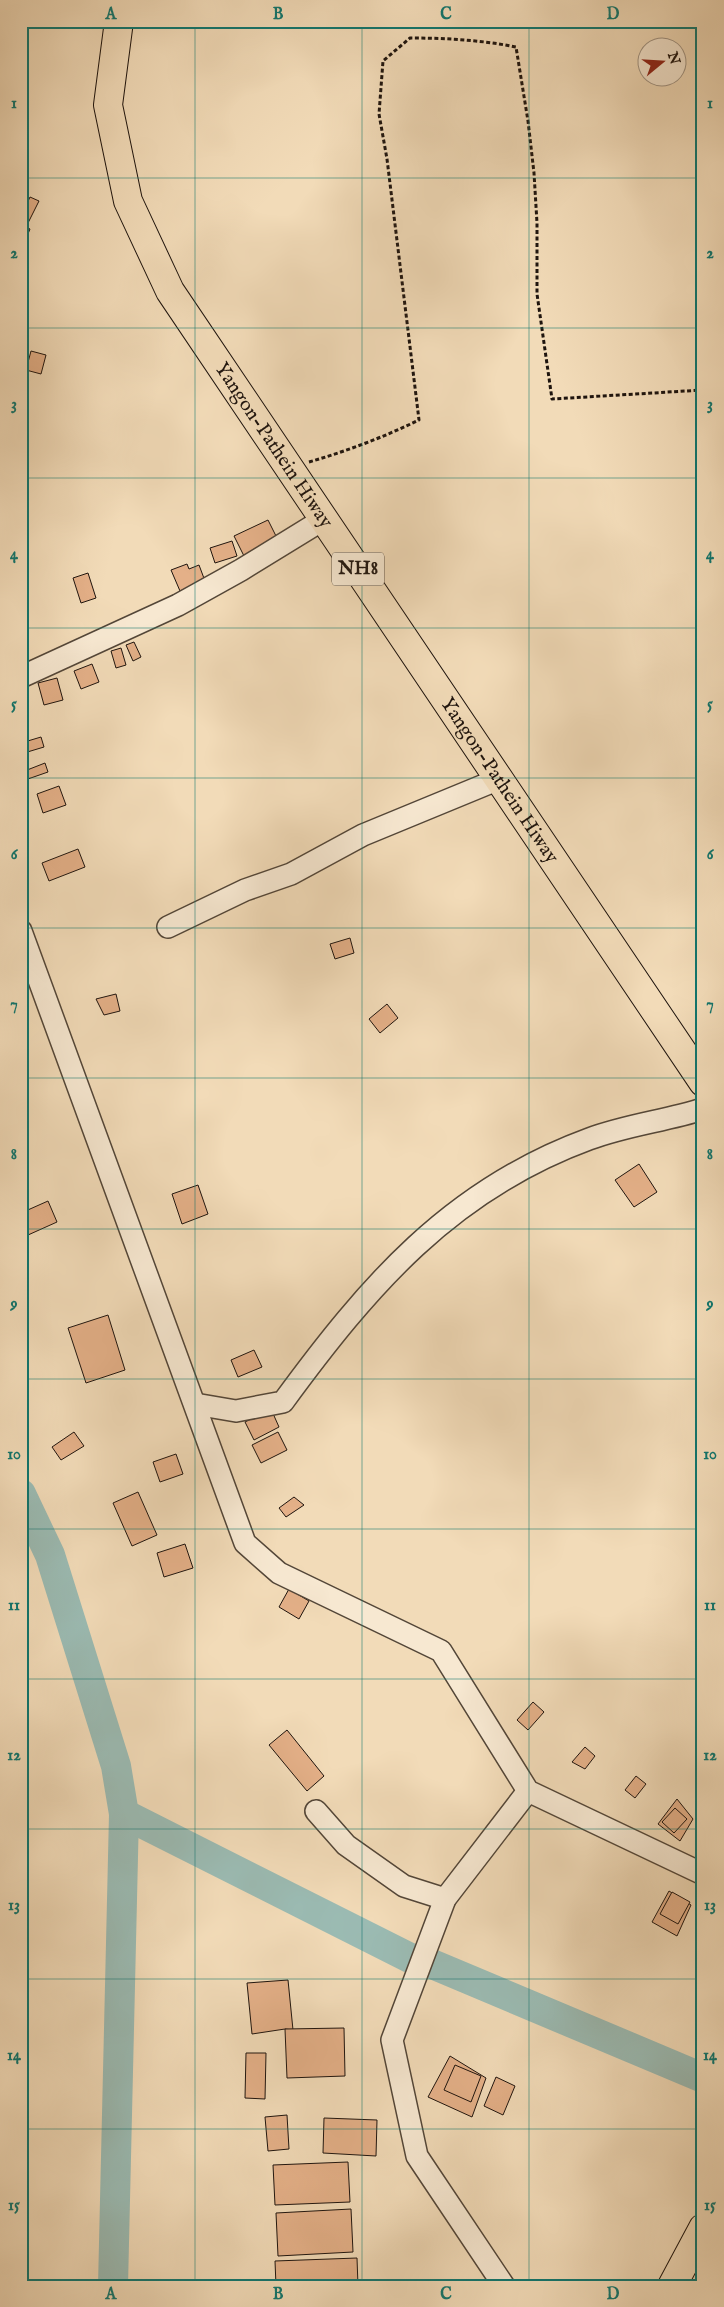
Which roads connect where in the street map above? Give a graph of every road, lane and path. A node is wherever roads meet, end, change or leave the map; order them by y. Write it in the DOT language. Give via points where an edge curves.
graph roads {
  1 [pos="119,21"];
  2 [pos="703,390"];
  3 [pos="289,467"];
  4 [pos="324,519"];
  5 [pos="21,677"];
  6 [pos="499,779"];
  7 [pos="168,927"];
  8 [pos="21,931"];
  9 [pos="703,1082"];
  10 [pos="703,1109"];
  11 [pos="195,1404"];
  12 [pos="528,1791"];
  13 [pos="316,1811"];
  14 [pos="703,1874"];
  15 [pos="445,1899"];
  16 [pos="699,2240"];
  17 [pos="504,2286"];
  18 [pos="672,2286"];
  1 -- 3 [label="highway, Yangon-Pathein Hiway / NH8" via="108,105 128,201 170,291"];
  2 -- 3 [label="path" via="552,399 537,294 534,173 516,48 451,38 410,38 383,61 379,114 419,420 341,453"];
  3 -- 4 [label="highway, Yangon-Pathein Hiway / NH8"];
  4 -- 5 [label="street" via="178,605"];
  4 -- 6 [label="highway, Yangon-Pathein Hiway / NH8"];
  6 -- 7 [label="street" via="363,835 291,874 244,890"];
  6 -- 9 [label="highway, Yangon-Pathein Hiway / NH8"];
  8 -- 11 [label="street"];
  10 -- 11 [label="street" via="618,1129 587,1140 538,1160 494,1184 397,1262 347,1318 283,1402 236,1411"];
  11 -- 12 [label="street" via="245,1542 279,1573 441,1651"];
  12 -- 14 [label="street"];
  12 -- 15 [label="street"];
  13 -- 15 [label="street" via="346,1845 404,1886"];
  15 -- 17 [label="street" via="392,2040 417,2156"];
  16 -- 18 [label="highway"];
}
